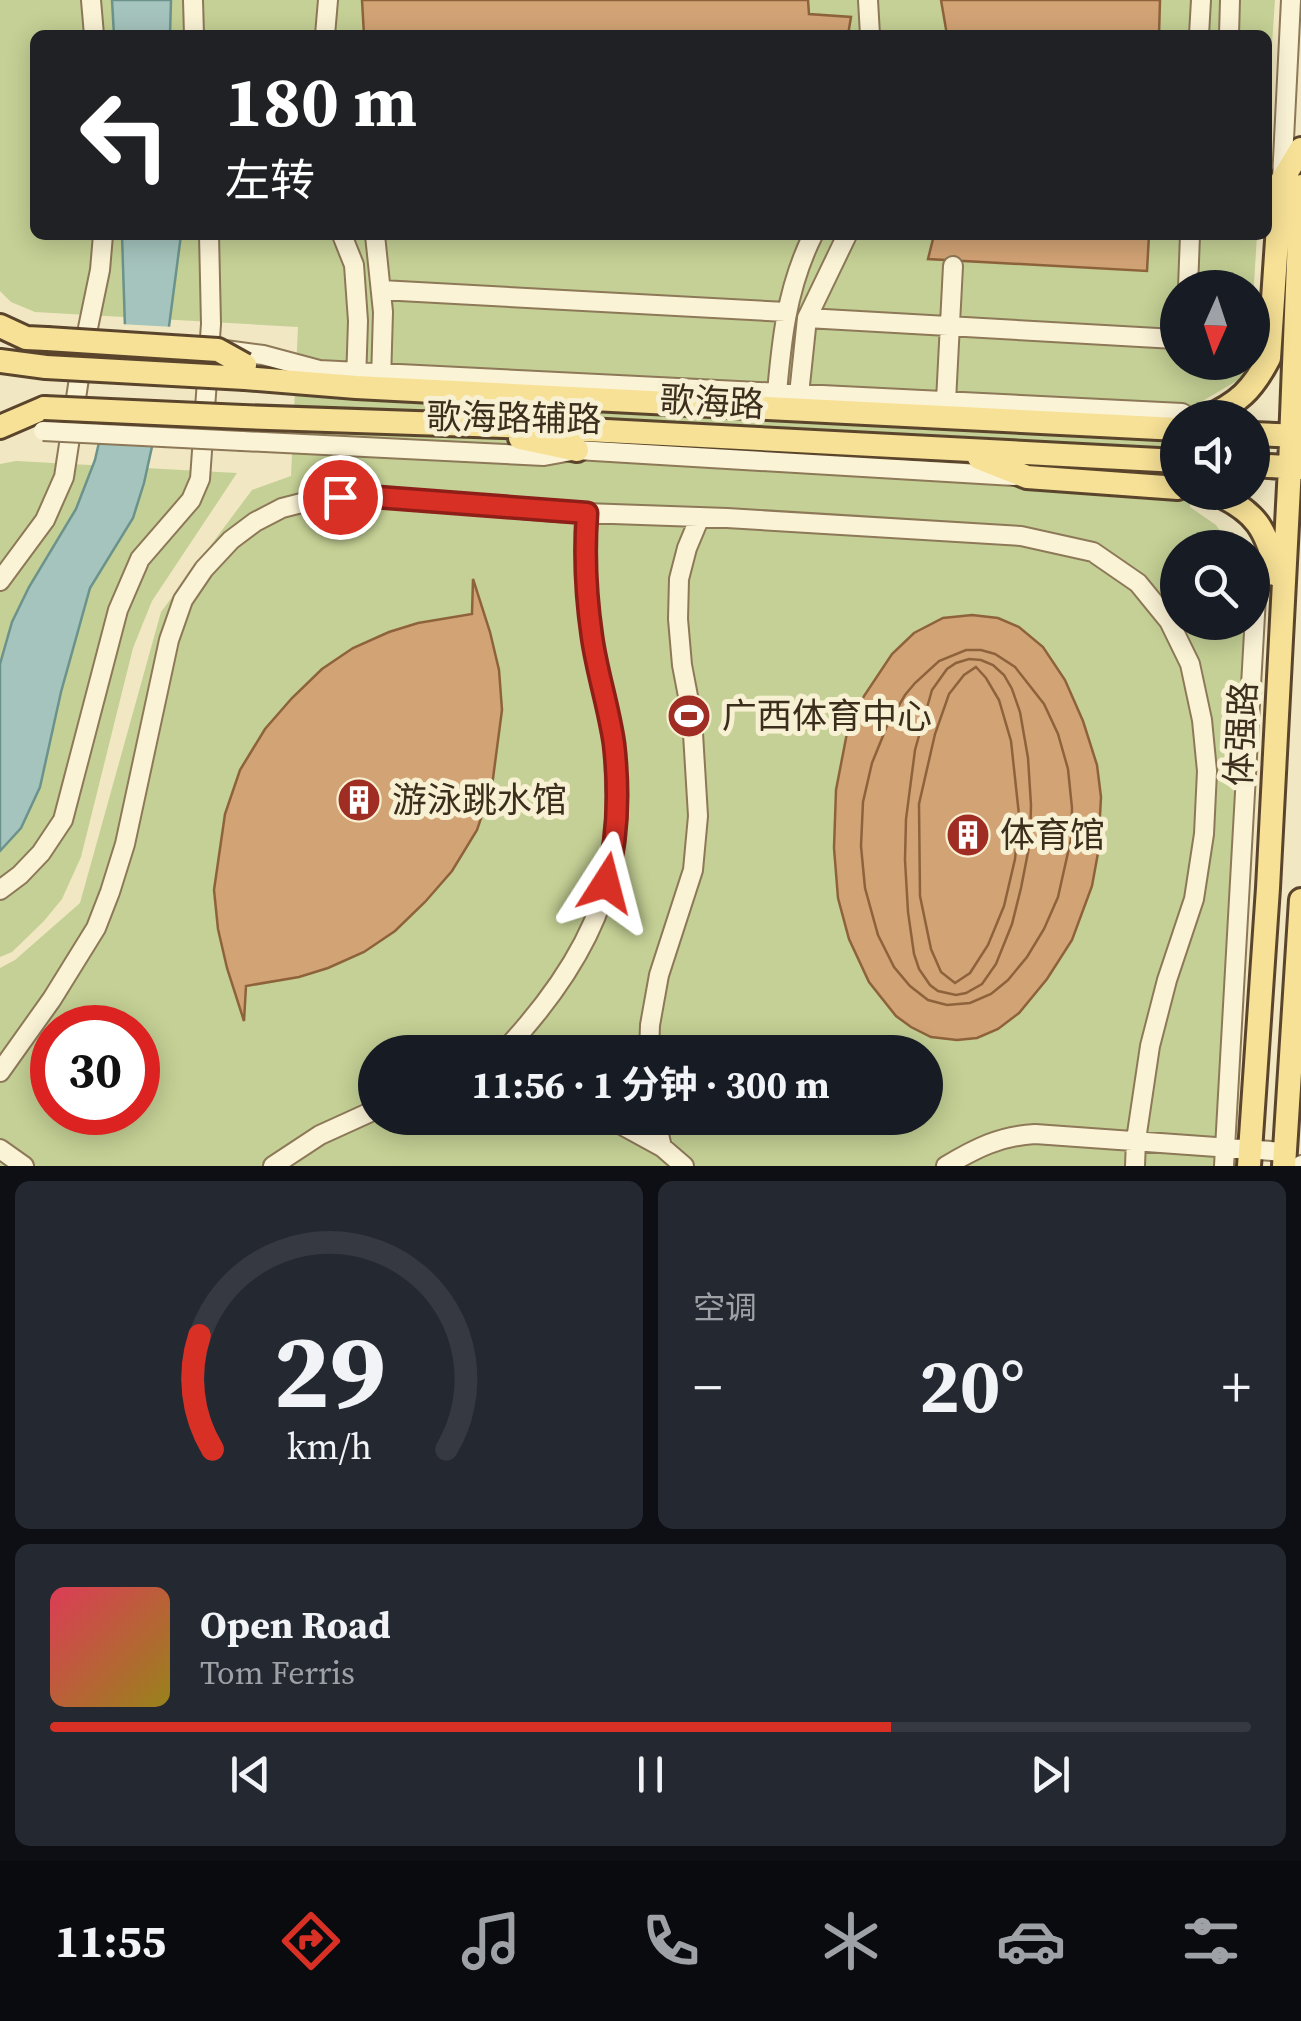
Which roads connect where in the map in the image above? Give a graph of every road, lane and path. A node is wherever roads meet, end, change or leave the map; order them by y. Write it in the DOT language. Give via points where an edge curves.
graph roads {
  1 [pos="92,0"];
  2 [pos="193,0"];
  3 [pos="328,0"];
  4 [pos="868,0"];
  5 [pos="1200,0"];
  6 [pos="1230,0"];
  7 [pos="1291,0"];
  8 [pos="94,30"];
  9 [pos="194,30"];
  10 [pos="325,30"];
  11 [pos="870,30"];
  12 [pos="1199,30"];
  13 [pos="1229,30"];
  14 [pos="1301,149"];
  15 [pos="1291,184"];
  16 [pos="103,240"];
  17 [pos="209,240"];
  18 [pos="344,240"];
  19 [pos="376,240"];
  20 [pos="811,240"];
  21 [pos="845,240"];
  22 [pos="1190,240"];
  23 [pos="953,266"];
  24 [pos="1189,270"];
  25 [pos="381,290"];
  26 [pos="786,312"];
  27 [pos="806,318"];
  28 [pos="0,326"];
  29 [pos="950,326"];
  30 [pos="1160,338"];
  31 [pos="0,361"];
  32 [pos="245,365"];
  33 [pos="356,379"];
  34 [pos="381,380"];
  35 [pos="787,400"];
  36 [pos="1239,400"];
  37 [pos="946,401"];
  38 [pos="0,405"];
  39 [pos="1160,413"];
  40 [pos="43,420"];
  41 [pos="457,426"];
  42 [pos="1160,427"];
  43 [pos="0,428"];
  44 [pos="1270,435"];
  45 [pos="1296,436"];
  46 [pos="577,450"];
  47 [pos="962,451"];
  48 [pos="1160,461"];
  49 [pos="1270,466"];
  50 [pos="1295,468"];
  51 [pos="1027,477"];
  52 [pos="1160,487"];
  53 [pos="1247,510"];
  54 [pos="587,513"];
  55 [pos="1287,515"];
  56 [pos="700,517"];
  57 [pos="1272,555"];
  58 [pos="0,582"];
  59 [pos="1283,600"];
  60 [pos="0,890"];
  61 [pos="1301,900"];
  62 [pos="1297,1030"];
  63 [pos="519,1035"];
  64 [pos="649,1035"];
  65 [pos="0,1072"];
  66 [pos="358,1118"];
  67 [pos="1294,1119"];
  68 [pos="640,1135"];
  69 [pos="659,1135"];
  70 [pos="1136,1140"];
  71 [pos="662,1147"];
  72 [pos="0,1149"];
  73 [pos="1224,1156"];
  74 [pos="1250,1158"];
  75 [pos="1293,1162"];
  76 [pos="24,1166"];
  77 [pos="273,1166"];
  78 [pos="684,1166"];
  79 [pos="946,1166"];
  80 [pos="1136,1166"];
  1 -- 8 [label="street"];
  2 -- 9 [label="street"];
  3 -- 10 [label="street"];
  4 -- 11 [label="street"];
  5 -- 12 [label="street"];
  6 -- 13 [label="street"];
  7 -- 15 [label="street"];
  14 -- 15 [label="main road"];
  15 -- 36 [label="main road" via="1269,358"];
  15 -- 45 [label="main road, 体强路"];
  16 -- 58 [label="street" via="64,477 45,520"];
  17 -- 60 [label="street" via="211,324 200,479 191,500 140,559 118,610 63,820 42,852"];
  18 -- 33 [label="street" via="354,265"];
  19 -- 25 [label="street"];
  20 -- 26 [label="street"];
  21 -- 27 [label="street"];
  22 -- 24 [label="street"];
  23 -- 29 [label="street"];
  25 -- 26 [label="street"];
  25 -- 34 [label="street"];
  26 -- 35 [label="street"];
  27 -- 29 [label="street"];
  27 -- 35 [label="street"];
  28 -- 32 [label="main road, bridge" via="26,338 218,350"];
  29 -- 30 [label="street"];
  29 -- 37 [label="street"];
  31 -- 32 [label="main road, 歌海路, bridge" via="46,367"];
  32 -- 33 [label="street"];
  32 -- 33 [label="main road, 歌海路" via="270,380"];
  33 -- 34 [label="main road, 歌海路"];
  34 -- 35 [label="main road, 歌海路"];
  35 -- 37 [label="street"];
  35 -- 42 [label="main road, 歌海路"];
  37 -- 39 [label="street"];
  38 -- 40 [label="main road, 歌海路"];
  40 -- 41 [label="main road, 歌海路, bridge" via="243,417"];
  40 -- 43 [label="main road"];
  40 -- 46 [label="street, 歌海路辅路, bridge" via="242,442 544,456"];
  41 -- 46 [label="main road"];
  41 -- 47 [label="main road, 歌海路"];
  44 -- 45 [label="main road"];
  45 -- 50 [label="main road, 体强路"];
  46 -- 51 [label="street, 歌海路辅路"];
  47 -- 48 [label="main road, 歌海路"];
  47 -- 51 [label="main road"];
  49 -- 50 [label="main road"];
  50 -- 55 [label="main road, 体强路"];
  51 -- 52 [label="main road"];
  53 -- 57 [label="main road"];
  54 -- 56 [label="street"];
  54 -- 63 [label="street" via="592,640 614,743 612,862 584,944"];
  54 -- 65 [label="street" via="317,498 282,508 231,540 183,600 169,640 125,844 96,928"];
  55 -- 57 [label="street"];
  55 -- 59 [label="main road, 体强路"];
  56 -- 64 [label="street" via="680,579 678,620 698,816 693,870 659,975"];
  56 -- 70 [label="street" via="1041,539 1093,552 1138,583 1170,621 1190,664 1202,720 1204,834 1194,899 1150,1046"];
  57 -- 59 [label="main road"];
  57 -- 73 [label="street" via="1256,597"];
  59 -- 74 [label="main road, 体强路"];
  61 -- 62 [label="main road"];
  62 -- 67 [label="main road"];
  66 -- 77 [label="street"];
  67 -- 75 [label="main road"];
  68 -- 71 [label="street"];
  69 -- 71 [label="street"];
  70 -- 73 [label="street"];
  70 -- 79 [label="street" via="1013,1135"];
  70 -- 80 [label="street"];
  71 -- 78 [label="street"];
  72 -- 76 [label="street"];
  73 -- 74 [label="street"];
  74 -- 75 [label="street"];
}
